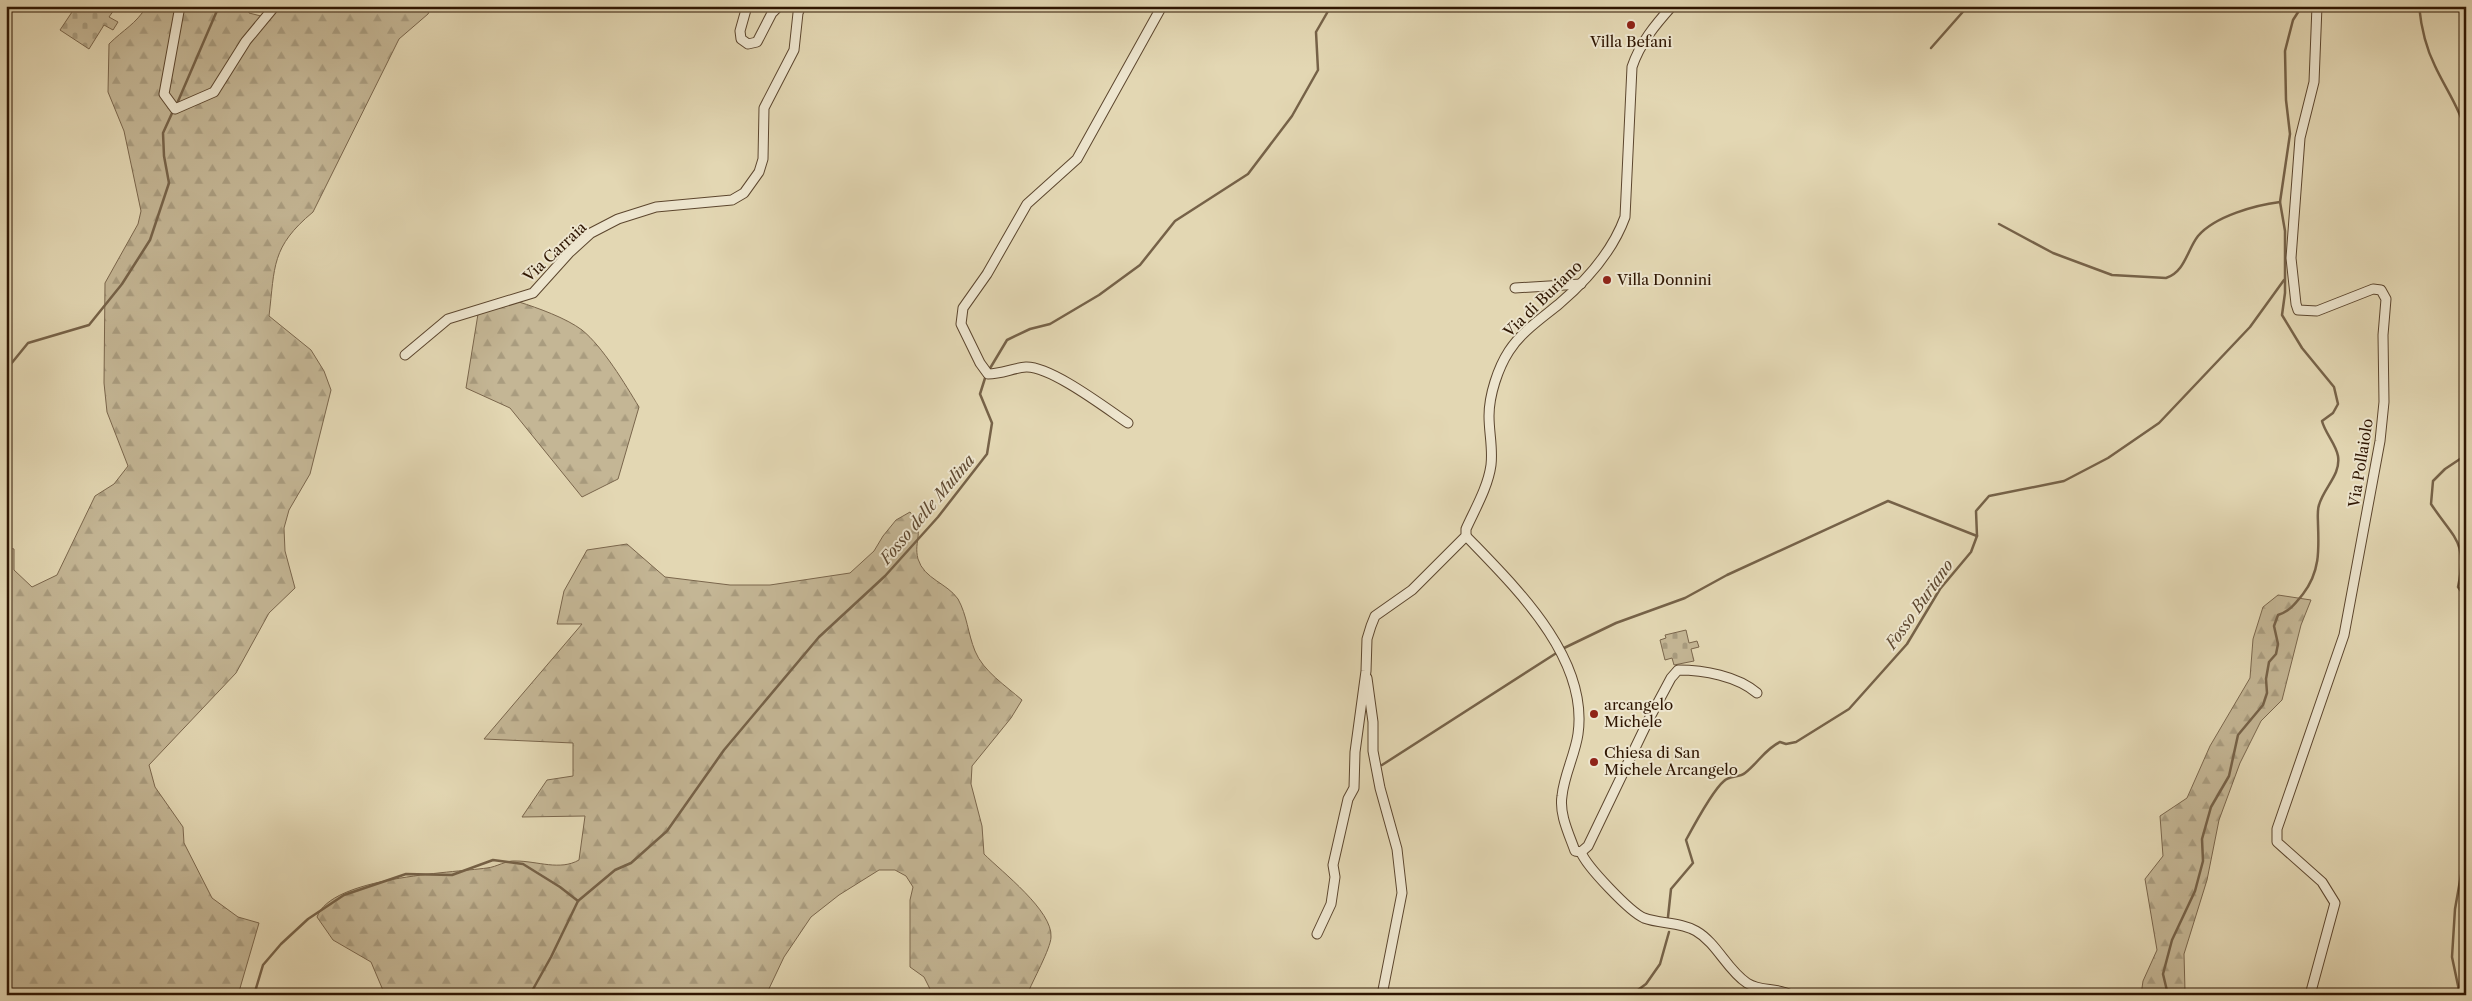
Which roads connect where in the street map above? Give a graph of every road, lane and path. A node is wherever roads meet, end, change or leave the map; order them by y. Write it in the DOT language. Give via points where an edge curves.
graph roads {
  1 [pos="180,6"];
  2 [pos="275,6"];
  3 [pos="747,6"];
  4 [pos="779,6"];
  5 [pos="802,6"];
  6 [pos="1162,6"];
  7 [pos="1672,6"];
  8 [pos="2317,6"];
  9 [pos="1581,284"];
  10 [pos="1515,288"];
  11 [pos="405,355"];
  12 [pos="1128,423"];
  13 [pos="1466,536"];
  14 [pos="1366,671"];
  15 [pos="1757,693"];
  16 [pos="1581,852"];
  17 [pos="1317,934"];
  18 [pos="1382,995"];
  19 [pos="1791,995"];
  20 [pos="2310,995"];
  1 -- 2 [label="street" via="164,94 174,109 214,92 246,41"];
  3 -- 4 [label="street" via="740,31 741,39 748,44 757,42"];
  5 -- 11 [label="street, Via Carraia" via="798,13 794,50 764,108 763,159 759,172 744,193 732,200 656,207 618,219 591,233 533,293 448,319"];
  6 -- 12 [label="street" via="1077,159 1027,204 961,316 961,324 974,353 988,374 1028,367 1073,386"];
  7 -- 9 [label="street, Via di Buriano" via="1637,50 1632,67 1625,217 1619,234"];
  8 -- 20 [label="street, Via Pollaiolo" via="2314,82 2300,138 2292,258 2296,304 2298,310 2317,311 2373,288 2381,290 2386,298 2380,441 2344,635 2277,829 2277,842 2322,882 2334,904"];
  9 -- 10 [label="street"];
  9 -- 13 [label="street, Via di Buriano" via="1509,350 1498,374 1489,416 1491,467"];
  13 -- 14 [label="street, Via di Buriano" via="1412,590 1375,616 1367,639"];
  13 -- 16 [label="street" via="1523,595 1550,634 1580,701 1578,734 1561,796 1565,826 1575,851"];
  14 -- 17 [label="street" via="1355,752 1354,788 1348,799 1333,865 1336,877 1331,904"];
  14 -- 18 [label="street" via="1373,751 1398,849 1402,893"];
  15 -- 16 [label="street" via="1749,686 1714,674 1678,670 1648,721 1588,846"];
  16 -- 19 [label="street" via="1585,862 1643,918 1695,930 1746,982 1760,989 1779,989"];
}
